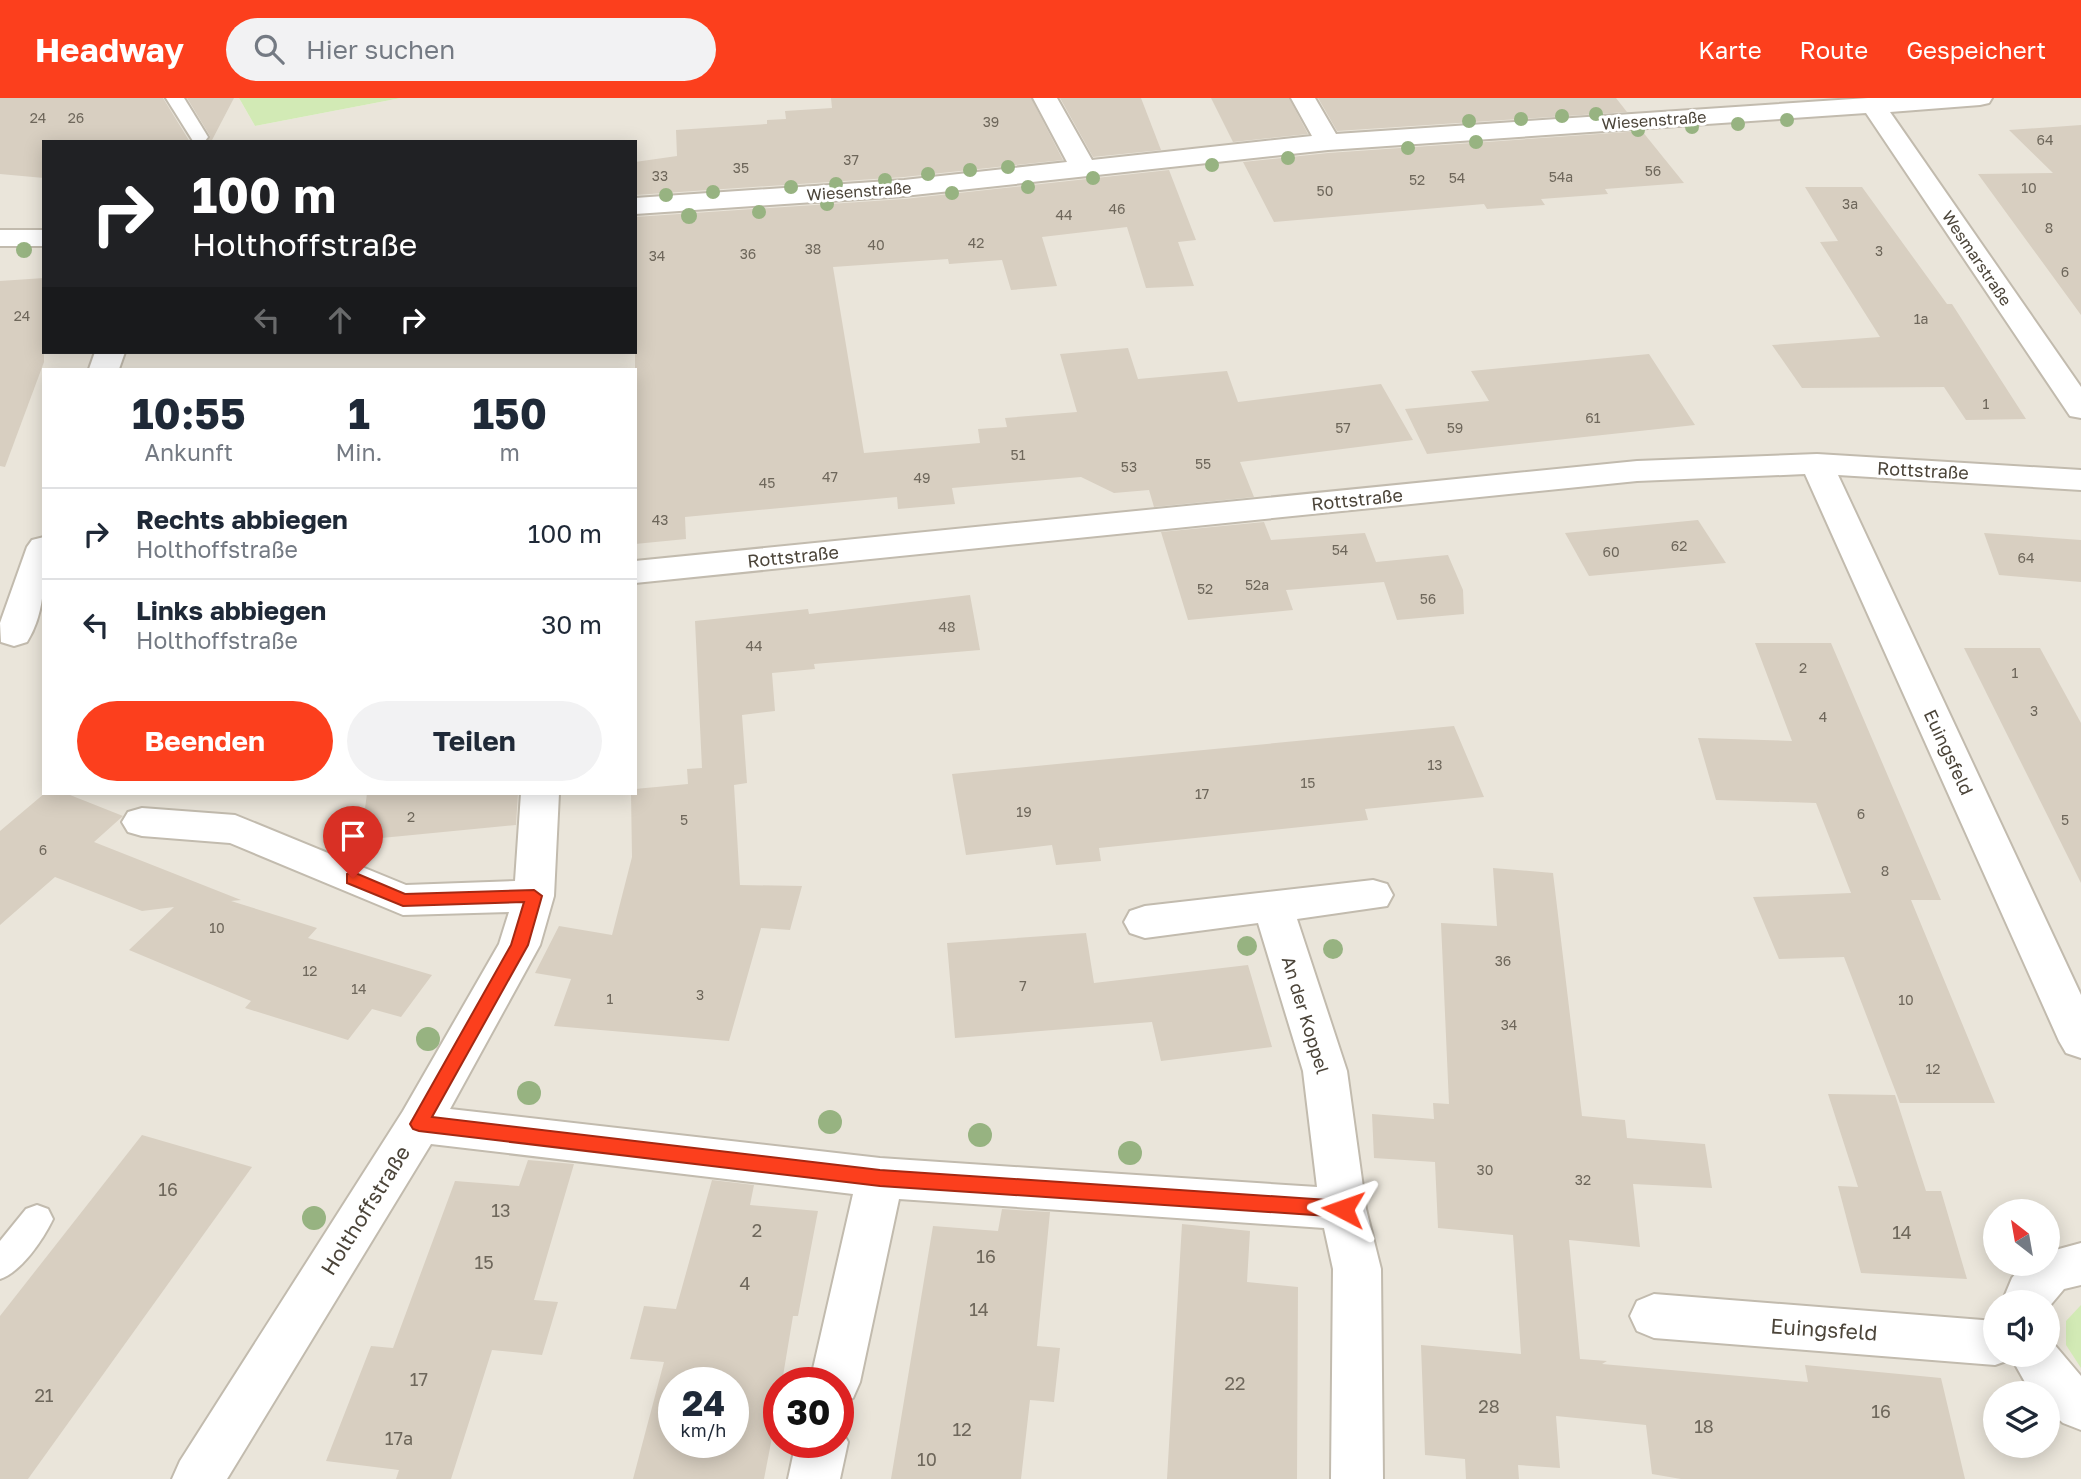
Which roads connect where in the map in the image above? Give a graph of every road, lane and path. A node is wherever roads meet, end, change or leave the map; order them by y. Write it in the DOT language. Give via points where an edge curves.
graph roads {
  1 [pos="175,98"];
  2 [pos="1045,98"];
  3 [pos="1303,98"];
  4 [pos="1980,98"];
  5 [pos="1874,106"];
  6 [pos="200,137"];
  7 [pos="1328,142"];
  8 [pos="1083,168"];
  9 [pos="637,206"];
  10 [pos="0,238"];
  11 [pos="42,239"];
  12 [pos="2081,409"];
  13 [pos="1817,464"];
  14 [pos="2081,480"];
  15 [pos="42,554"];
  16 [pos="637,572"];
  17 [pos="19,633"];
  18 [pos="540,795"];
  19 [pos="142,822"];
  20 [pos="1374,895"];
  21 [pos="534,896"];
  22 [pos="1273,906"];
  23 [pos="1145,922"];
  24 [pos="2081,1041"];
  25 [pos="419,1124"];
  26 [pos="880,1178"];
  27 [pos="1343,1209"];
  28 [pos="37,1219"];
  29 [pos="2081,1264"];
  30 [pos="0,1265"];
  31 [pos="2033,1290"];
  32 [pos="1654,1316"];
  33 [pos="1983,1342"];
  34 [pos="838,1367"];
  35 [pos="2040,1367"];
  36 [pos="2081,1406"];
  37 [pos="819,1458"];
  38 [pos="198,1479"];
  39 [pos="814,1479"];
  40 [pos="1357,1479"];
  1 -- 6 [label="lane"];
  2 -- 8 [label="street"];
  3 -- 7 [label="street"];
  4 -- 5 [label="street, Wiesenstraße"];
  5 -- 7 [label="street, Wiesenstraße"];
  5 -- 12 [label="street, Wesmarstraße"];
  7 -- 8 [label="street, Wiesenstraße"];
  8 -- 9 [label="street, Wiesenstraße" via="904,188"];
  10 -- 11 [label="street"];
  13 -- 14 [label="street, Rottstraße"];
  13 -- 16 [label="street, Rottstraße" via="1637,471"];
  13 -- 24 [label="street, Euingsfeld"];
  15 -- 17 [label="street"];
  18 -- 21 [label="street, Holthoffstraße"];
  19 -- 21 [label="street" via="234,829 403,900"];
  20 -- 22 [label="street"];
  21 -- 25 [label="street, Holthoffstraße" via="519,945"];
  22 -- 23 [label="street"];
  22 -- 27 [label="street, An der Koppel" via="1325,1071"];
  25 -- 26 [label="street"];
  25 -- 38 [label="street, Holthoffstraße"];
  26 -- 27 [label="street"];
  26 -- 34 [label="street"];
  27 -- 40 [label="street, An der Koppel" via="1357,1269"];
  28 -- 30 [label="lane"];
  29 -- 31 [label="street" via="2042,1276"];
  32 -- 33 [label="street, Euingsfeld"];
  35 -- 36 [label="street"];
  37 -- 39 [label="street"];
}
